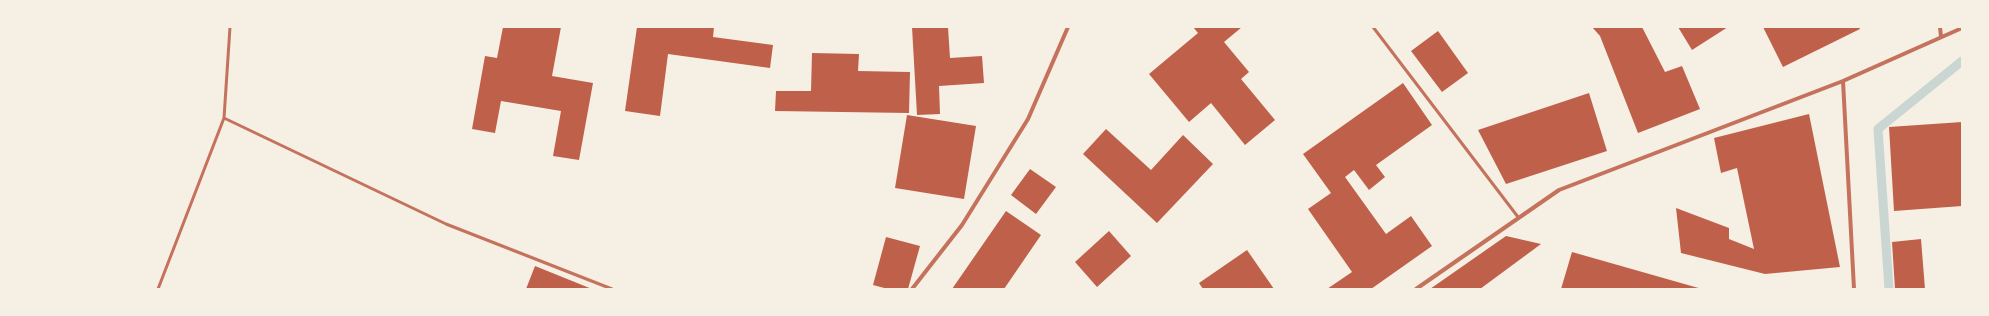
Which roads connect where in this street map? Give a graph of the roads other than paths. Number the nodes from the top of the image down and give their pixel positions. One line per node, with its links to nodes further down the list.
1 (230, 27): 8 (lane)
2 (1068, 27): 12 (street)
3 (1373, 27): 9 (lane)
4 (1940, 27): 6 (street)
5 (1962, 28): 6 (street)
6 (1941, 37): 7 (street)
7 (1843, 81): 9 (street); 14 (street)
8 (224, 118): 10 (lane); 11 (lane)
9 (1518, 218): 13 (street)
10 (158, 289)
11 (612, 289)
12 (912, 289)
13 (1416, 289)
14 (1854, 289)

